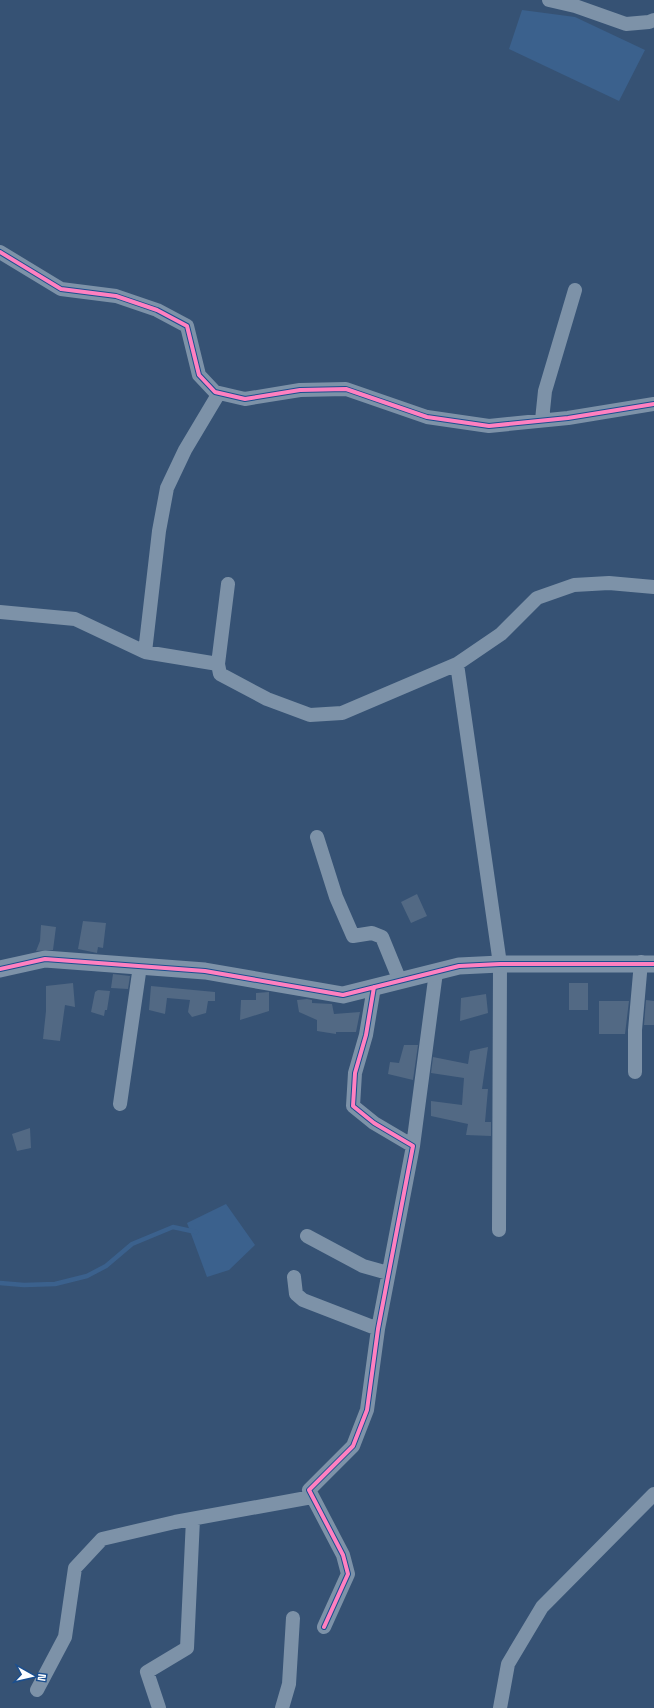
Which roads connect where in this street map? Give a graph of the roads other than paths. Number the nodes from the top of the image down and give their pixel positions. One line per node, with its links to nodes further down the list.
1 (549, 0): 2 (street)
2 (654, 20)
3 (0, 252): 5 (street)
4 (575, 290): 7 (street)
5 (219, 393): 7 (street); 11 (street)
6 (654, 404): 7 (street)
7 (542, 420)
8 (228, 584): 12 (street)
9 (654, 587): 13 (street)
10 (0, 612): 11 (street)
11 (144, 652): 12 (street)
12 (218, 664): 13 (street)
13 (457, 664): 16 (street)
14 (317, 837): 20 (street)
15 (647, 963): 16 (street); 22 (street)
16 (500, 964): 19 (street); 25 (street)
17 (140, 966): 18 (street); 21 (street); 23 (street)
18 (0, 969)
19 (436, 972): 20 (street); 24 (street)
20 (400, 980): 21 (street)
21 (374, 988): 24 (street)
22 (635, 1072)
23 (120, 1104)
24 (413, 1146): 27 (street)
25 (499, 1230)
26 (307, 1236): 27 (street)
27 (388, 1273): 29 (street)
28 (294, 1278): 29 (street)
29 (378, 1329): 31 (street)
30 (654, 1494): 38 (street)
31 (312, 1498): 32 (street); 34 (street)
32 (193, 1519): 35 (street); 36 (street)
33 (293, 1618): 37 (street)
34 (324, 1627)
35 (37, 1690)
36 (159, 1708)
37 (282, 1708)
38 (500, 1708)

